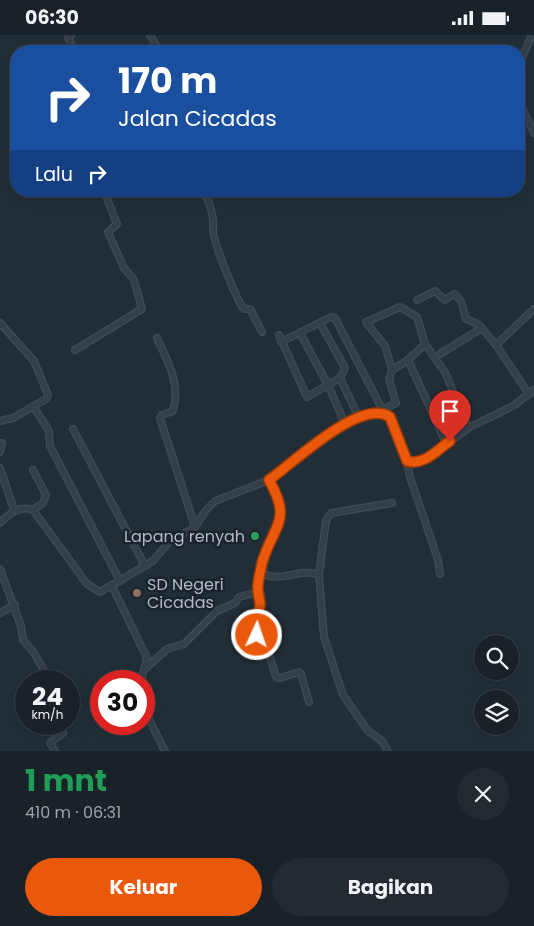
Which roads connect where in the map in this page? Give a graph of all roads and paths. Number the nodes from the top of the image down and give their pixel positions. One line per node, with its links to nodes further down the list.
1 (532, 35): 2 (street)
2 (525, 51)
3 (525, 114): 4 (street)
4 (534, 133)
5 (106, 197): 19 (street)
6 (206, 197): 12 (street)
7 (417, 300): 11 (street)
8 (534, 309): 18 (street)
9 (0, 323): 26 (street)
10 (320, 323): 13 (street); 23 (street); 27 (street)
11 (482, 328): 18 (street); 20 (street)
12 (262, 332)
13 (300, 333): 16 (street); 24 (street)
14 (279, 335): 16 (street)
15 (157, 338): 44 (street)
16 (281, 342): 24 (street)
17 (424, 344): 21 (street); 22 (street); 31 (street)
18 (496, 345): 25 (street)
19 (75, 350)
20 (440, 354)
21 (408, 360): 22 (street); 34 (street)
22 (392, 370): 27 (street)
23 (340, 378): 24 (street); 28 (street)
24 (328, 385): 30 (street)
25 (531, 392): 31 (street)
26 (33, 406): 29 (street); 50 (street)
27 (383, 411): 28 (street); 36 (street)
28 (359, 418): 30 (street)
29 (0, 421)
30 (345, 424): 39 (street)
31 (468, 428): 34 (street)
32 (73, 429): 45 (street)
33 (2, 443): 35 (street)
34 (446, 443): 36 (street)
35 (0, 452)
36 (407, 461): 48 (street)
37 (0, 468): 41 (street)
38 (33, 470): 42 (street)
39 (269, 480): 44 (street); 47 (street)
40 (392, 503): 49 (street)
41 (14, 510): 42 (street); 43 (street)
42 (33, 510): 51 (street)
43 (0, 523)
44 (195, 527): 45 (street)
45 (145, 566): 50 (street)
46 (0, 569): 53 (street)
47 (262, 573): 49 (street); 52 (street)
48 (440, 574)
49 (318, 575): 62 (street)
50 (120, 581): 51 (street)
51 (112, 586): 55 (street)
52 (258, 592): 55 (street); 57 (street)
53 (14, 605): 54 (street); 56 (street)
54 (0, 613)
55 (145, 669)
56 (44, 670)
57 (309, 702)
58 (155, 732): 61 (street)
59 (59, 735): 60 (street)
60 (55, 751)
61 (164, 751)
62 (388, 751)

